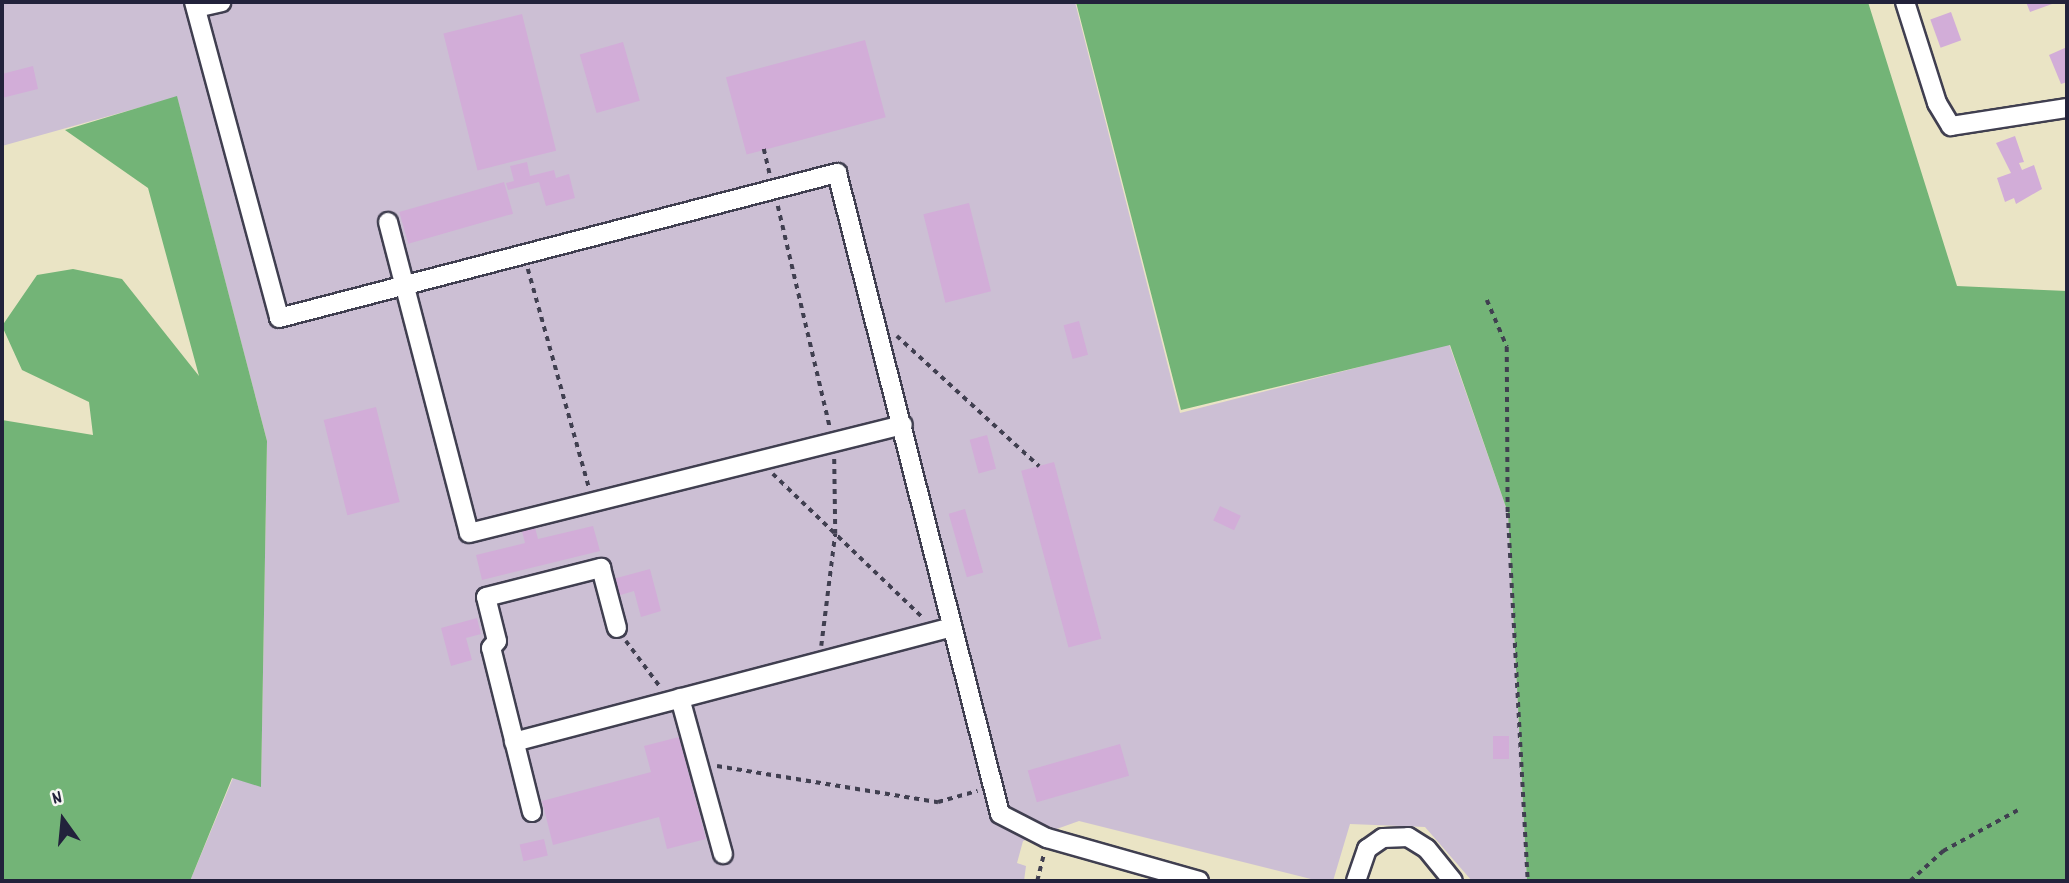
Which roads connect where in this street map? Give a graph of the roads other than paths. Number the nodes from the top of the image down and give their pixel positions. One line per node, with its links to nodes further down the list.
1 (221, 2): 3 (street)
2 (1905, 2): 4 (street)
3 (195, 5): 6 (street)
4 (2067, 108)
5 (388, 222): 6 (street)
6 (404, 285): 7 (street); 7 (street)
7 (903, 425): 9 (street)
8 (617, 628): 11 (street)
9 (944, 629): 10 (street); 14 (street)
10 (675, 699): 11 (street); 13 (street)
11 (514, 742): 12 (street)
12 (532, 812)
13 (723, 853)
14 (1199, 881)
15 (1356, 881): 16 (street)
16 (1453, 881)

